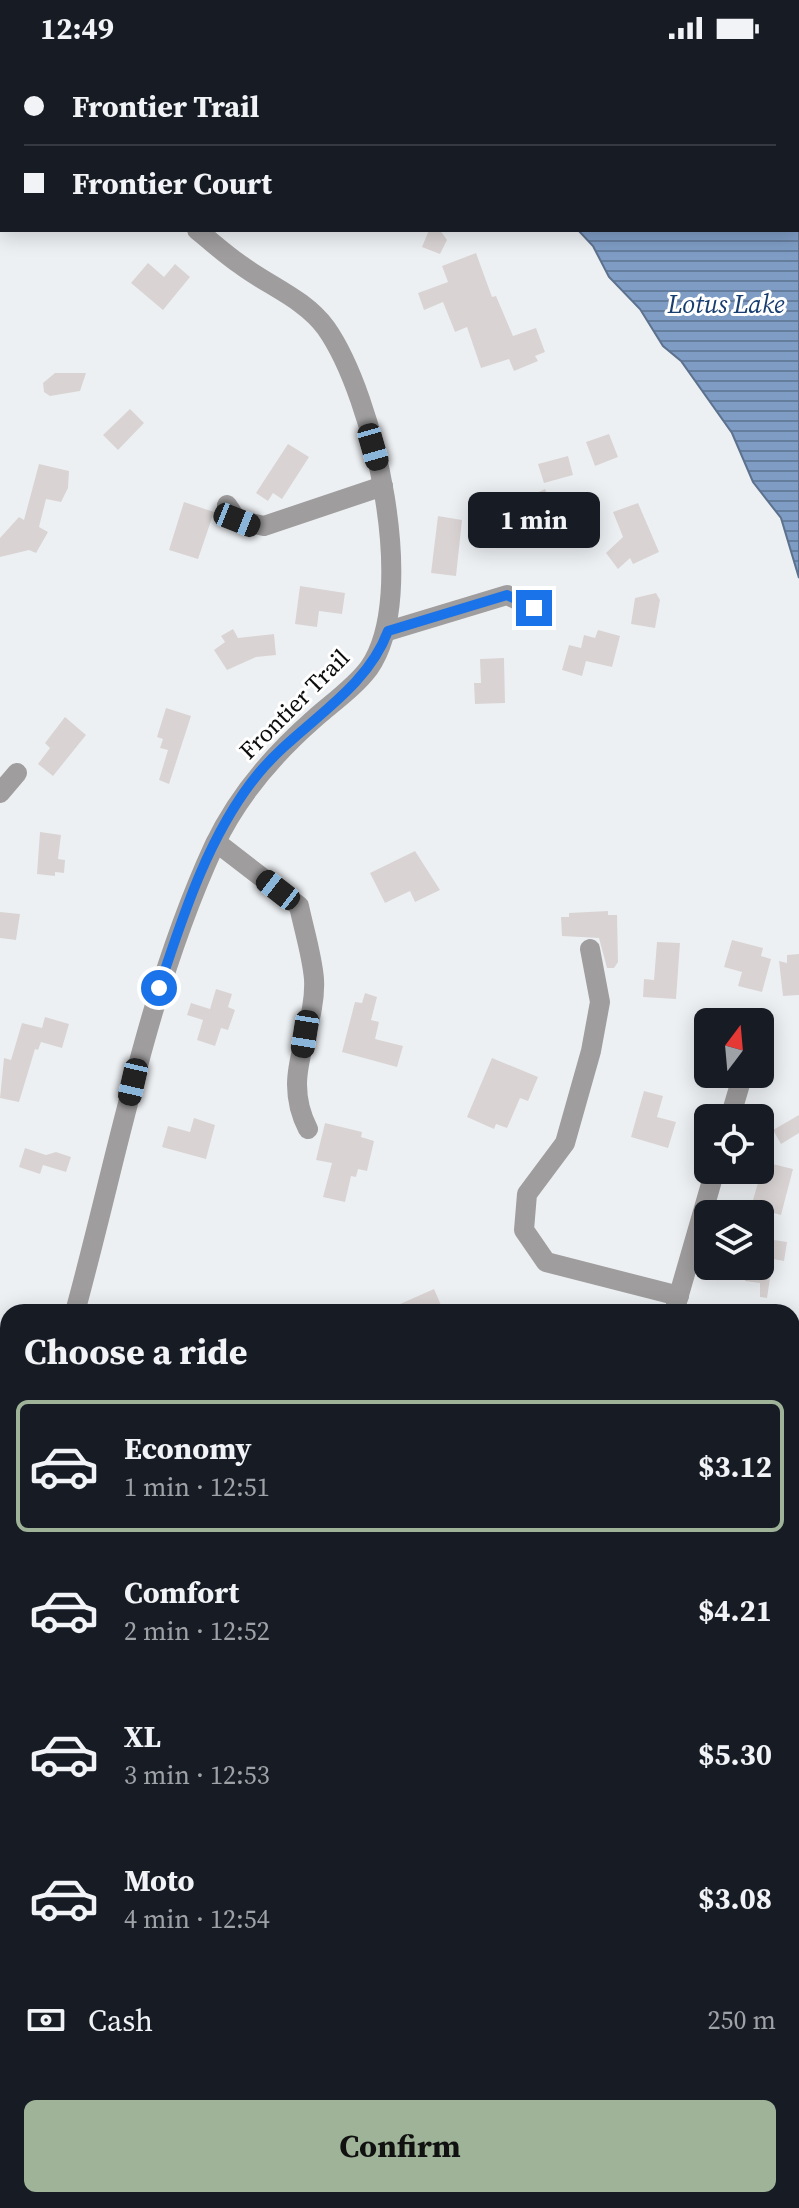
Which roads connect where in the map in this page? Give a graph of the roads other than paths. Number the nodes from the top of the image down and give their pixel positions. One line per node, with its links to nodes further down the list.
1 (200, 232): 2 (street, Frontier Trail)
2 (383, 486): 3 (street); 5 (street, Frontier Trail)
3 (227, 505)
4 (534, 608): 5 (street)
5 (388, 631): 8 (street, Frontier Trail)
6 (17, 773): 7 (street)
7 (0, 793)
8 (216, 842): 10 (street); 12 (street, Frontier Trail)
9 (590, 949): 13 (street)
10 (308, 1129)
11 (711, 1184): 13 (street)
12 (77, 1304)
13 (676, 1304)

